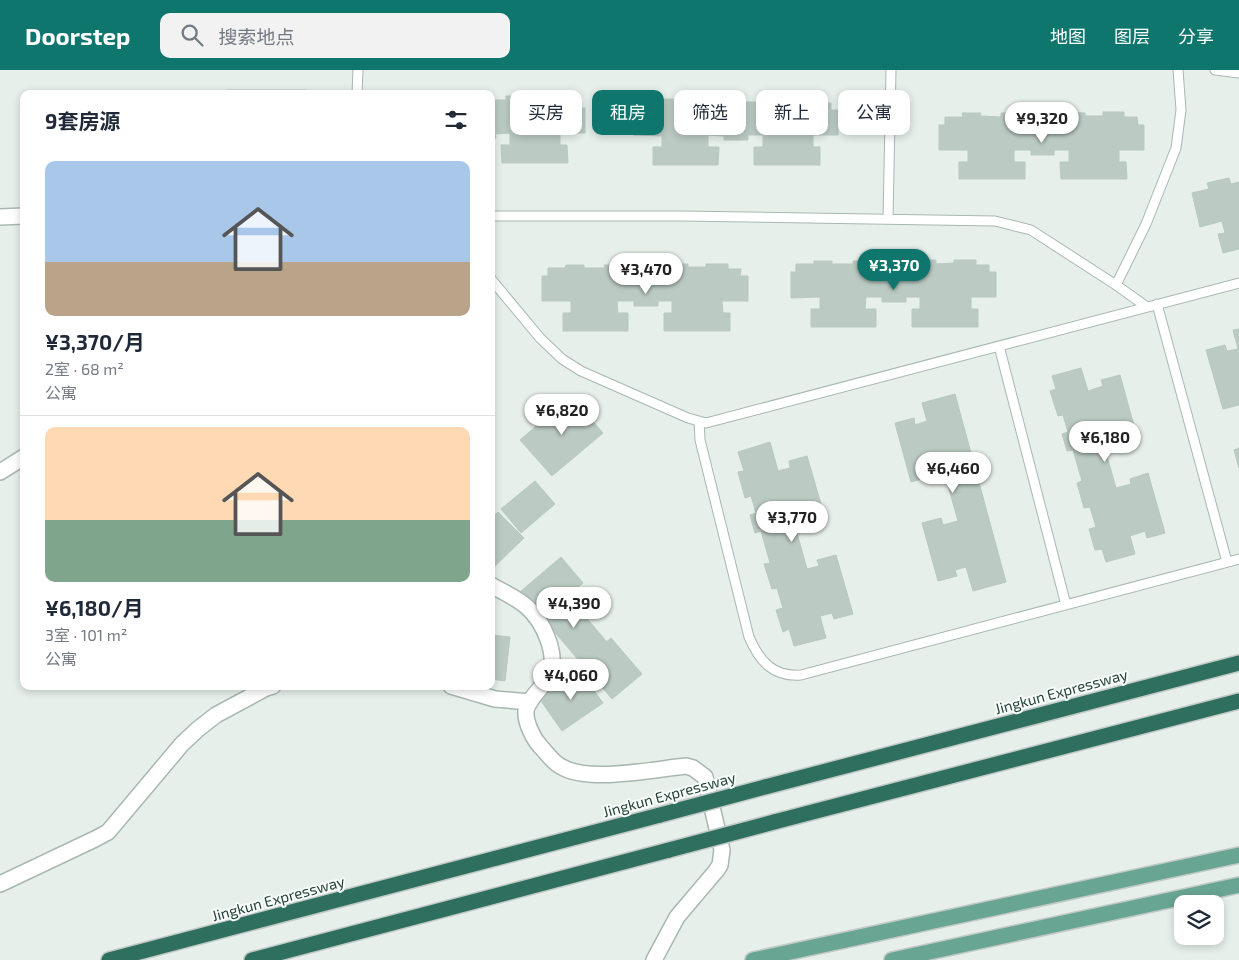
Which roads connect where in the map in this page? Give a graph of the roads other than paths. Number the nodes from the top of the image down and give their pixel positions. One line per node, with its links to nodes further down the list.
1 (358, 70): 6 (lane)
2 (891, 70): 10 (lane)
3 (1178, 70): 13 (lane)
4 (1215, 70): 5 (lane)
5 (1239, 73)
6 (357, 90)
7 (20, 216): 9 (street)
8 (495, 216): 10 (lane)
9 (0, 217)
10 (888, 220): 13 (lane)
11 (1239, 283): 14 (lane)
12 (495, 284): 16 (lane)
13 (1116, 285): 14 (lane)
14 (1152, 306): 15 (lane); 20 (lane)
15 (999, 346): 16 (lane); 22 (lane)
16 (699, 421): 22 (lane)
17 (20, 460): 18 (street)
18 (0, 472)
19 (1239, 559): 20 (lane)
20 (1227, 562): 22 (lane)
21 (495, 588): 27 (street)
22 (1066, 605)
23 (1239, 663): 32 (highway, Jingkun Expressway, bridge)
24 (262, 690): 29 (street)
25 (465, 690): 27 (street)
26 (1239, 701): 33 (highway, bridge)
27 (530, 702): 34 (street)
28 (1239, 855): 35 (main road)
29 (0, 884)
30 (1239, 885): 31 (main road)
31 (912, 958): 36 (main road)
32 (109, 960)
33 (252, 960)
34 (654, 960)
35 (753, 960)
36 (892, 960)

